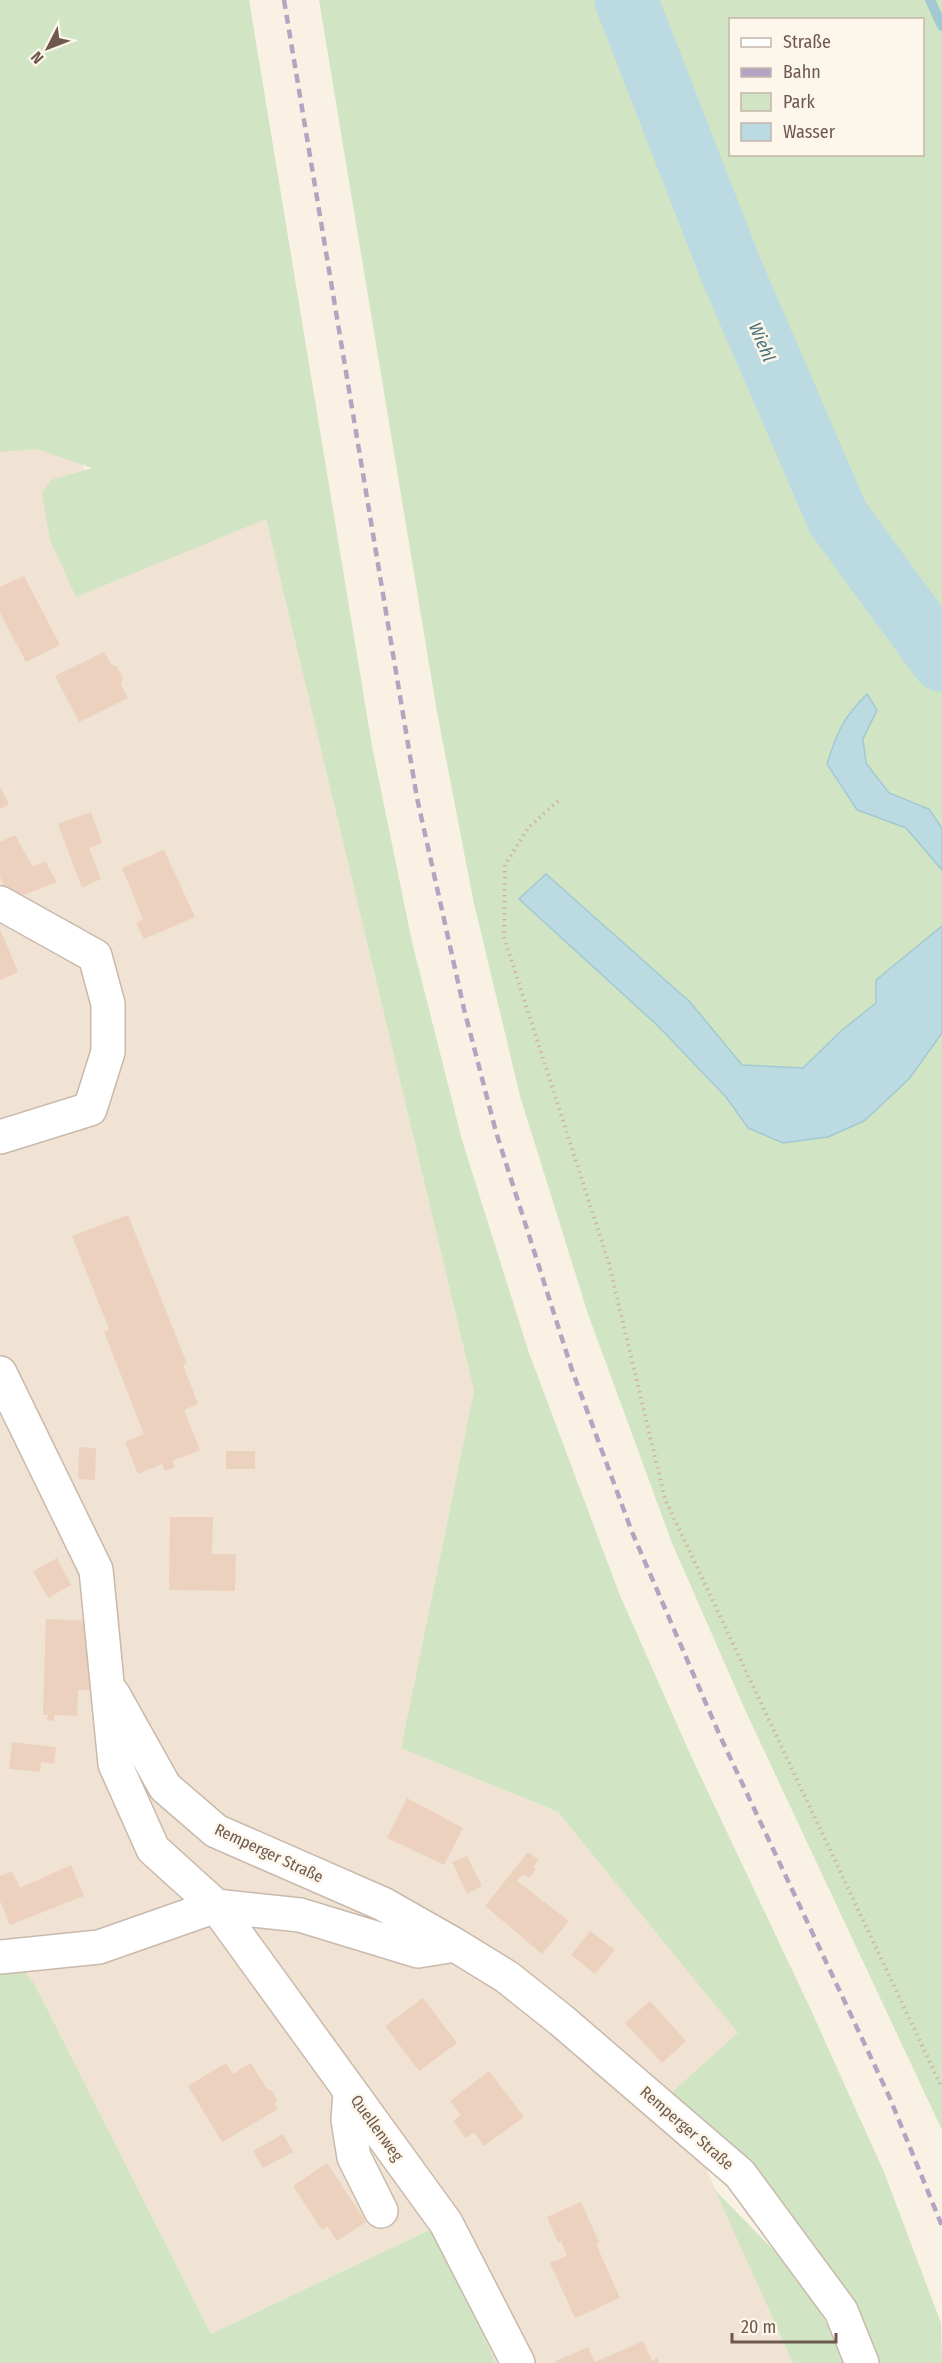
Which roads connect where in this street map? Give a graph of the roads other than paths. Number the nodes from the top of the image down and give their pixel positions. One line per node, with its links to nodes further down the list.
1 (0, 903): 2 (street)
2 (0, 1137)
3 (0, 1373): 4 (street, Remperger Straße)
4 (107, 1682): 5 (street, Remperger Straße); 6 (street, Remperger Straße)
5 (216, 1906): 6 (street); 7 (street); 8 (street, Quellenweg)
6 (456, 1945): 11 (street, Remperger Straße)
7 (0, 1956)
8 (351, 2092): 9 (street); 10 (street, Quellenweg)
9 (381, 2211)
10 (518, 2363)
11 (862, 2363)

